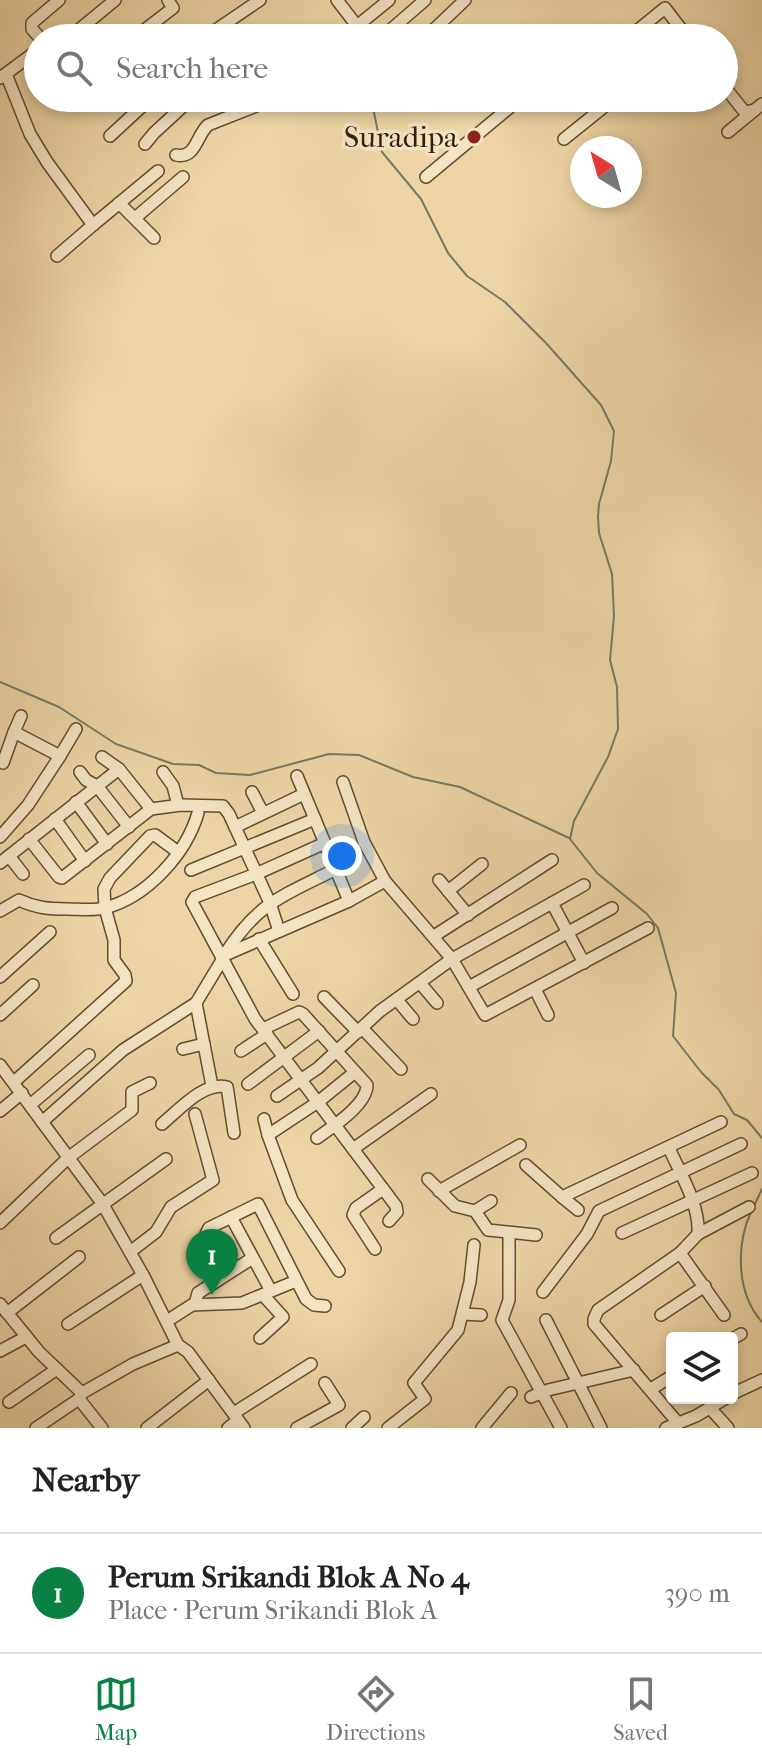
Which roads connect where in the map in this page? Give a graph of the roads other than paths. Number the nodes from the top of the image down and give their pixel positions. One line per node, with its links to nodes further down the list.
1 (59, 0): 10 (street)
2 (115, 0): 11 (street)
3 (168, 0): 12 (street)
4 (260, 0): 13 (street)
5 (337, 0): 14 (street)
6 (389, 0): 15 (street)
7 (425, 0): 16 (street)
8 (465, 0): 17 (street)
9 (664, 3): 18 (street); 19 (street)
10 (31, 24)
11 (86, 24)
12 (152, 24)
13 (225, 24)
14 (356, 24)
15 (363, 24)
16 (397, 24)
17 (440, 24)
18 (642, 24)
19 (678, 24)
20 (24, 60): 21 (street)
21 (3, 76): 39 (street)
22 (738, 104): 23 (street)
23 (758, 107): 29 (street)
24 (136, 112): 30 (street)
25 (177, 112): 32 (street)
26 (239, 112): 33 (street)
27 (504, 112): 36 (street)
28 (598, 112): 31 (street)
29 (728, 132)
30 (110, 136)
31 (564, 139)
32 (145, 144)
33 (176, 155)
34 (158, 171): 37 (street)
35 (183, 177): 38 (street)
36 (426, 177)
37 (119, 203): 38 (street); 39 (street)
38 (135, 218): 40 (street)
39 (93, 225): 41 (street)
40 (154, 238)
41 (57, 256)
42 (21, 716): 44 (street)
43 (76, 729): 45 (street)
44 (14, 732): 45 (street); 47 (street)
45 (60, 756): 65 (street)
46 (102, 757): 48 (street)
47 (3, 763)
48 (119, 769): 53 (street); 58 (street)
49 (80, 772): 53 (street)
50 (163, 772): 57 (street)
51 (297, 776): 55 (street)
52 (343, 782): 80 (street)
53 (97, 786): 56 (street); 63 (street)
54 (252, 792): 60 (street)
55 (304, 794): 60 (street); 62 (street)
56 (76, 802): 61 (street); 68 (street)
57 (178, 805): 58 (street); 64 (street)
58 (151, 809): 63 (street)
59 (198, 813): 70 (street)
60 (263, 813): 64 (street)
61 (55, 819): 66 (street); 73 (street)
62 (315, 819): 67 (street); 69 (street)
63 (129, 827): 68 (street)
64 (235, 827): 69 (street)
65 (0, 837)
66 (29, 839): 71 (street); 73 (street)
67 (325, 843): 75 (street); 78 (street)
68 (107, 844): 73 (street)
69 (245, 850): 76 (street); 78 (street)
70 (178, 852): 86 (street); 86 (street)
71 (5, 859): 77 (street)
72 (552, 860): 89 (street)
73 (85, 861)
74 (482, 864): 82 (street)
75 (336, 869): 83 (street); 84 (street)
76 (191, 870)
77 (23, 874)
78 (256, 874): 84 (street); 96 (street)
79 (439, 880): 82 (street)
80 (385, 881): 83 (street); 94 (street)
81 (584, 885): 85 (street)
82 (448, 891): 89 (street)
83 (349, 901): 91 (street)
84 (270, 903): 91 (street); 96 (street)
85 (552, 903): 93 (street); 97 (street)
86 (105, 908): 88 (street); 125 (street)
87 (612, 908): 93 (street)
88 (0, 911)
89 (468, 915): 94 (street)
90 (648, 928): 98 (street)
91 (279, 931): 95 (street)
92 (50, 932): 99 (street)
93 (567, 933): 98 (street); 102 (street)
94 (434, 936): 97 (street)
95 (259, 939): 96 (street); 104 (street)
96 (224, 956): 107 (street); 113 (street)
97 (452, 959): 100 (street); 102 (street)
98 (584, 963): 103 (street)
99 (0, 977)
100 (420, 983): 106 (street); 108 (street)
101 (33, 985): 109 (street)
102 (469, 987): 103 (street)
103 (535, 989): 110 (street)
104 (293, 994)
105 (324, 997): 112 (street)
106 (397, 1000): 111 (street); 112 (street)
107 (196, 1003): 115 (street); 137 (street)
108 (437, 1003)
109 (0, 1015)
110 (548, 1015)
111 (413, 1019)
112 (360, 1030): 118 (street); 122 (street)
113 (265, 1031): 114 (street); 117 (street); 120 (street)
114 (319, 1031): 118 (street); 120 (street)
115 (204, 1044): 116 (street); 128 (street)
116 (183, 1049)
117 (241, 1051)
118 (337, 1052): 123 (street); 124 (street)
119 (89, 1055): 133 (street)
120 (286, 1057): 124 (street); 127 (street)
121 (1, 1069): 125 (street)
122 (401, 1069)
123 (355, 1072): 132 (street); 140 (street)
124 (301, 1080): 131 (street); 132 (street)
125 (14, 1082): 129 (street)
126 (150, 1083): 148 (street)
127 (248, 1084)
128 (212, 1086): 139 (street); 141 (street)
129 (22, 1093): 133 (street); 134 (street)
130 (431, 1094): 147 (street)
131 (277, 1096)
132 (318, 1102): 140 (street); 142 (street)
133 (30, 1105): 137 (street)
134 (0, 1111)
135 (195, 1114): 174 (street)
136 (264, 1119): 142 (street)
137 (42, 1122): 148 (street)
138 (721, 1122): 146 (street)
139 (162, 1124)
140 (335, 1125): 143 (street); 147 (street)
141 (234, 1133)
142 (268, 1135): 178 (street)
143 (317, 1138)
144 (741, 1144): 152 (street)
145 (520, 1145): 155 (street)
146 (669, 1148): 152 (street); 156 (street)
147 (353, 1149): 154 (street)
148 (68, 1158): 159 (street); 165 (street)
149 (166, 1159): 159 (street)
150 (526, 1165): 156 (street)
151 (752, 1173): 158 (street)
152 (680, 1174): 158 (street); 182 (street)
153 (428, 1179): 155 (street)
154 (383, 1189): 164 (street); 173 (street)
155 (439, 1191): 162 (street)
156 (562, 1197): 161 (street)
157 (491, 1201): 162 (street)
158 (692, 1201): 167 (street); 168 (street)
159 (102, 1203): 170 (street); 174 (street)
160 (749, 1207): 168 (street)
161 (578, 1210)
162 (475, 1211): 166 (street)
163 (231, 1217): 172 (street); 180 (street); 183 (street)
164 (389, 1221)
165 (0, 1223)
166 (509, 1233): 169 (street); 209 (street)
167 (622, 1233)
168 (698, 1234): 175 (street)
169 (536, 1235)
170 (56, 1238)
171 (474, 1245): 187 (street)
172 (214, 1249)
173 (375, 1249)
174 (130, 1252): 179 (street)
175 (680, 1253): 181 (street); 200 (street)
176 (79, 1257): 186 (street)
177 (248, 1261): 184 (street)
178 (339, 1271)
179 (143, 1275): 192 (street); 193 (street)
180 (296, 1281): 183 (street); 185 (street)
181 (705, 1286): 189 (street); 190 (street)
182 (543, 1292)
183 (267, 1293): 184 (street); 195 (street)
184 (195, 1304): 192 (street)
185 (325, 1306)
186 (4, 1308): 194 (street)
187 (463, 1314): 188 (street); 223 (street)
188 (481, 1315)
189 (661, 1315)
190 (724, 1315)
191 (546, 1320): 205 (street)
192 (167, 1321): 196 (street)
193 (68, 1324)
194 (26, 1337): 197 (street); 199 (street)
195 (260, 1338)
196 (178, 1345): 201 (street); 210 (street)
197 (0, 1351)
198 (311, 1364): 215 (street)
199 (57, 1369): 210 (street); 211 (street)
200 (634, 1370): 205 (street); 206 (street)
201 (209, 1380): 215 (street); 219 (street)
202 (666, 1380): 206 (street)
203 (762, 1380): 207 (street)
204 (325, 1383): 221 (street)
205 (579, 1383): 209 (street); 226 (street)
206 (651, 1389): 216 (street)
207 (738, 1391)
208 (511, 1393): 224 (street)
209 (536, 1394): 225 (street)
210 (80, 1396): 217 (street); 218 (street)
211 (9, 1402)
212 (716, 1404): 213 (street)
213 (710, 1408): 216 (street); 227 (street)
214 (364, 1417): 222 (street)
215 (239, 1420): 220 (street)
216 (671, 1426)
217 (36, 1428)
218 (102, 1428)
219 (147, 1428)
220 (228, 1428)
221 (297, 1428)
222 (352, 1428)
223 (388, 1428)
224 (482, 1428)
225 (561, 1428)
226 (601, 1428)
227 (728, 1428)

